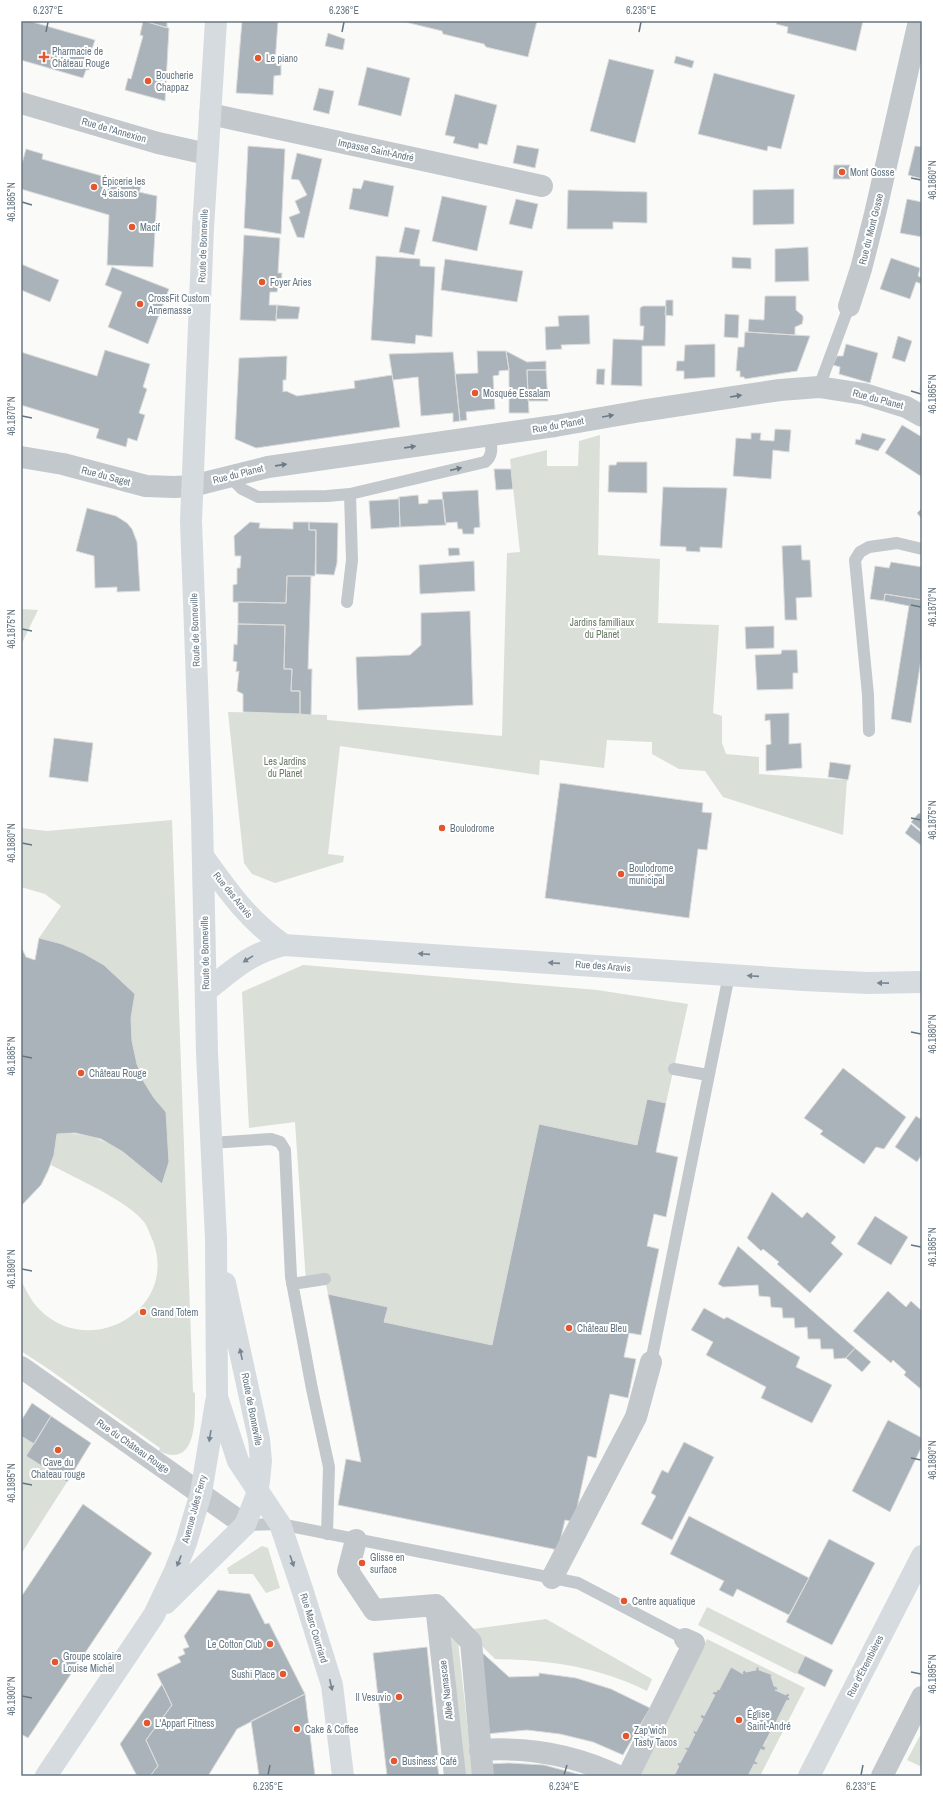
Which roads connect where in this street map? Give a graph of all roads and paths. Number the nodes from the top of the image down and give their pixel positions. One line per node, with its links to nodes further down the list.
1 (216, 21): 4 (main road, Route de Bonneville)
2 (919, 21): 7 (street, Rue du Mont Gosse)
3 (21, 103): 5 (street, Rue de l'Annexion)
4 (210, 114): 5 (main road, Route de Bonneville); 6 (street, Impasse Saint-André)
5 (207, 154): 13 (main road, Route de Bonneville)
6 (542, 186)
7 (849, 306): 8 (lane, Rue du Mont Gosse)
8 (819, 387): 9 (street, Rue du Planet); 10 (street, Rue du Planet, one-way to 8)
9 (922, 416)
10 (490, 436): 12 (street, Rue du Planet, one-way to 10); 14 (lane, one-way to 10)
11 (21, 457): 13 (street, Rue du Saget)
12 (229, 476): 13 (street, Rue du Planet); 14 (lane)
13 (192, 486): 18 (main road, Route de Bonneville)
14 (350, 494): 16 (lane)
15 (922, 549): 17 (lane)
16 (347, 602)
17 (869, 731)
18 (203, 856): 19 (main road, Rue des Aravis); 22 (main road, Route de Bonneville)
19 (284, 945): 20 (main road, Rue des Aravis, one-way to 19); 22 (main road, Rue des Aravis, one-way to 22)
20 (729, 974): 21 (main road, Rue des Aravis, one-way to 20); 24 (lane)
21 (922, 982)
22 (206, 991): 25 (main road, Route de Bonneville)
23 (674, 1069): 24 (lane)
24 (708, 1076): 29 (lane)
25 (211, 1144): 26 (main road, Route de Bonneville); 28 (lane)
26 (216, 1239): 31 (main road, Route de Bonneville); 32 (main road, Route de Bonneville, one-way to 26)
27 (326, 1279): 28 (lane)
28 (292, 1284): 36 (lane)
29 (650, 1362): 39 (street)
30 (21, 1367): 33 (street, Rue du Château Rouge)
31 (217, 1397): 32 (main road, Route de Bonneville); 33 (main road, Avenue Jules Ferry, one-way to 33)
32 (258, 1489): 34 (main road, Avenue Jules Ferry); 35 (main road, Rue Marc Courriard)
33 (200, 1493): 34 (street, Rue du Château Rouge); 41 (main road, Avenue Jules Ferry, one-way to 41)
34 (245, 1524): 35 (lane); 41 (main road, Avenue Jules Ferry)
35 (280, 1524): 36 (lane); 46 (main road, Rue Marc Courriard, one-way to 46)
36 (327, 1534): 37 (lane)
37 (356, 1540): 39 (lane); 40 (street)
38 (922, 1556): 51 (main road, Rue d'Étrembières)
39 (552, 1578): 42 (lane)
40 (436, 1605): 44 (street); 47 (street, Allée Namascae)
41 (154, 1615): 45 (main road, Avenue Jules Ferry)
42 (685, 1639): 50 (street)
43 (922, 1697): 52 (street)
44 (480, 1750): 48 (street); 49 (street)
45 (46, 1776)
46 (343, 1776)
47 (455, 1776)
48 (483, 1776)
49 (618, 1776)
50 (628, 1776)
51 (809, 1776)
52 (882, 1776)

